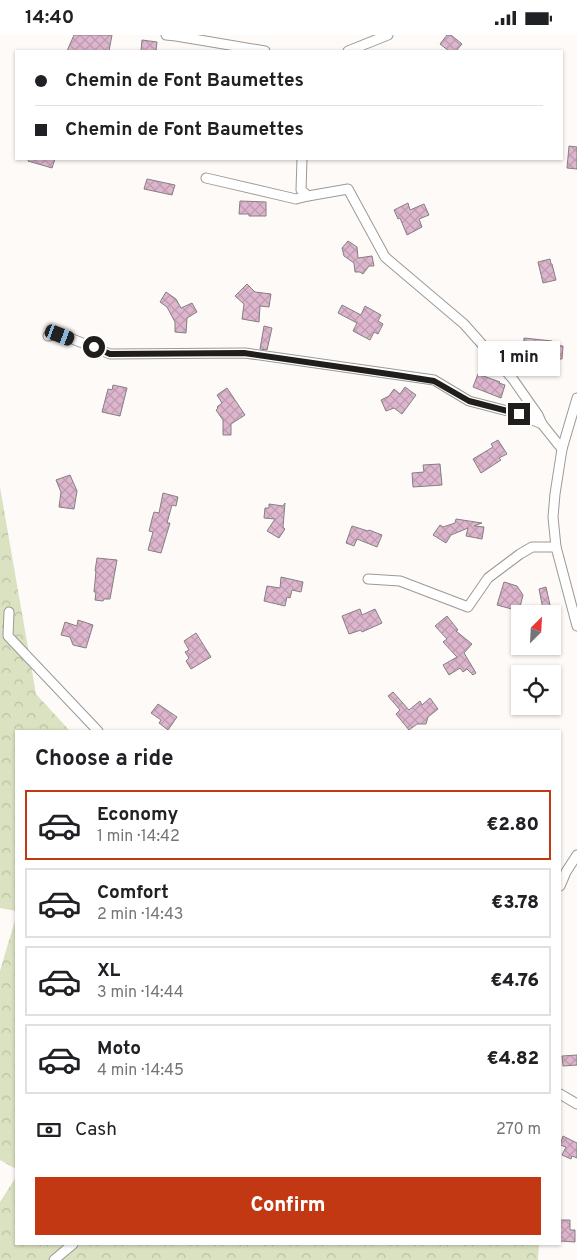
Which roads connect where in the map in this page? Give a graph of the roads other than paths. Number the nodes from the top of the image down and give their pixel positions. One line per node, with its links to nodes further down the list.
1 (166, 35): 3 (street)
2 (388, 35): 4 (street)
3 (259, 50)
4 (350, 50)
5 (302, 160): 8 (street)
6 (306, 160): 8 (street)
7 (206, 179): 8 (street)
8 (305, 193): 11 (street)
9 (48, 336): 11 (street)
10 (577, 398): 12 (street)
11 (542, 424): 12 (street)
12 (562, 449): 13 (street)
13 (556, 547): 14 (street); 16 (street)
14 (368, 579)
15 (9, 612): 17 (street)
16 (577, 626)
17 (97, 730)
18 (577, 855): 19 (street)
19 (561, 884)
20 (561, 1095): 21 (street)
21 (577, 1104)
22 (72, 1245): 23 (street)
23 (54, 1260)

